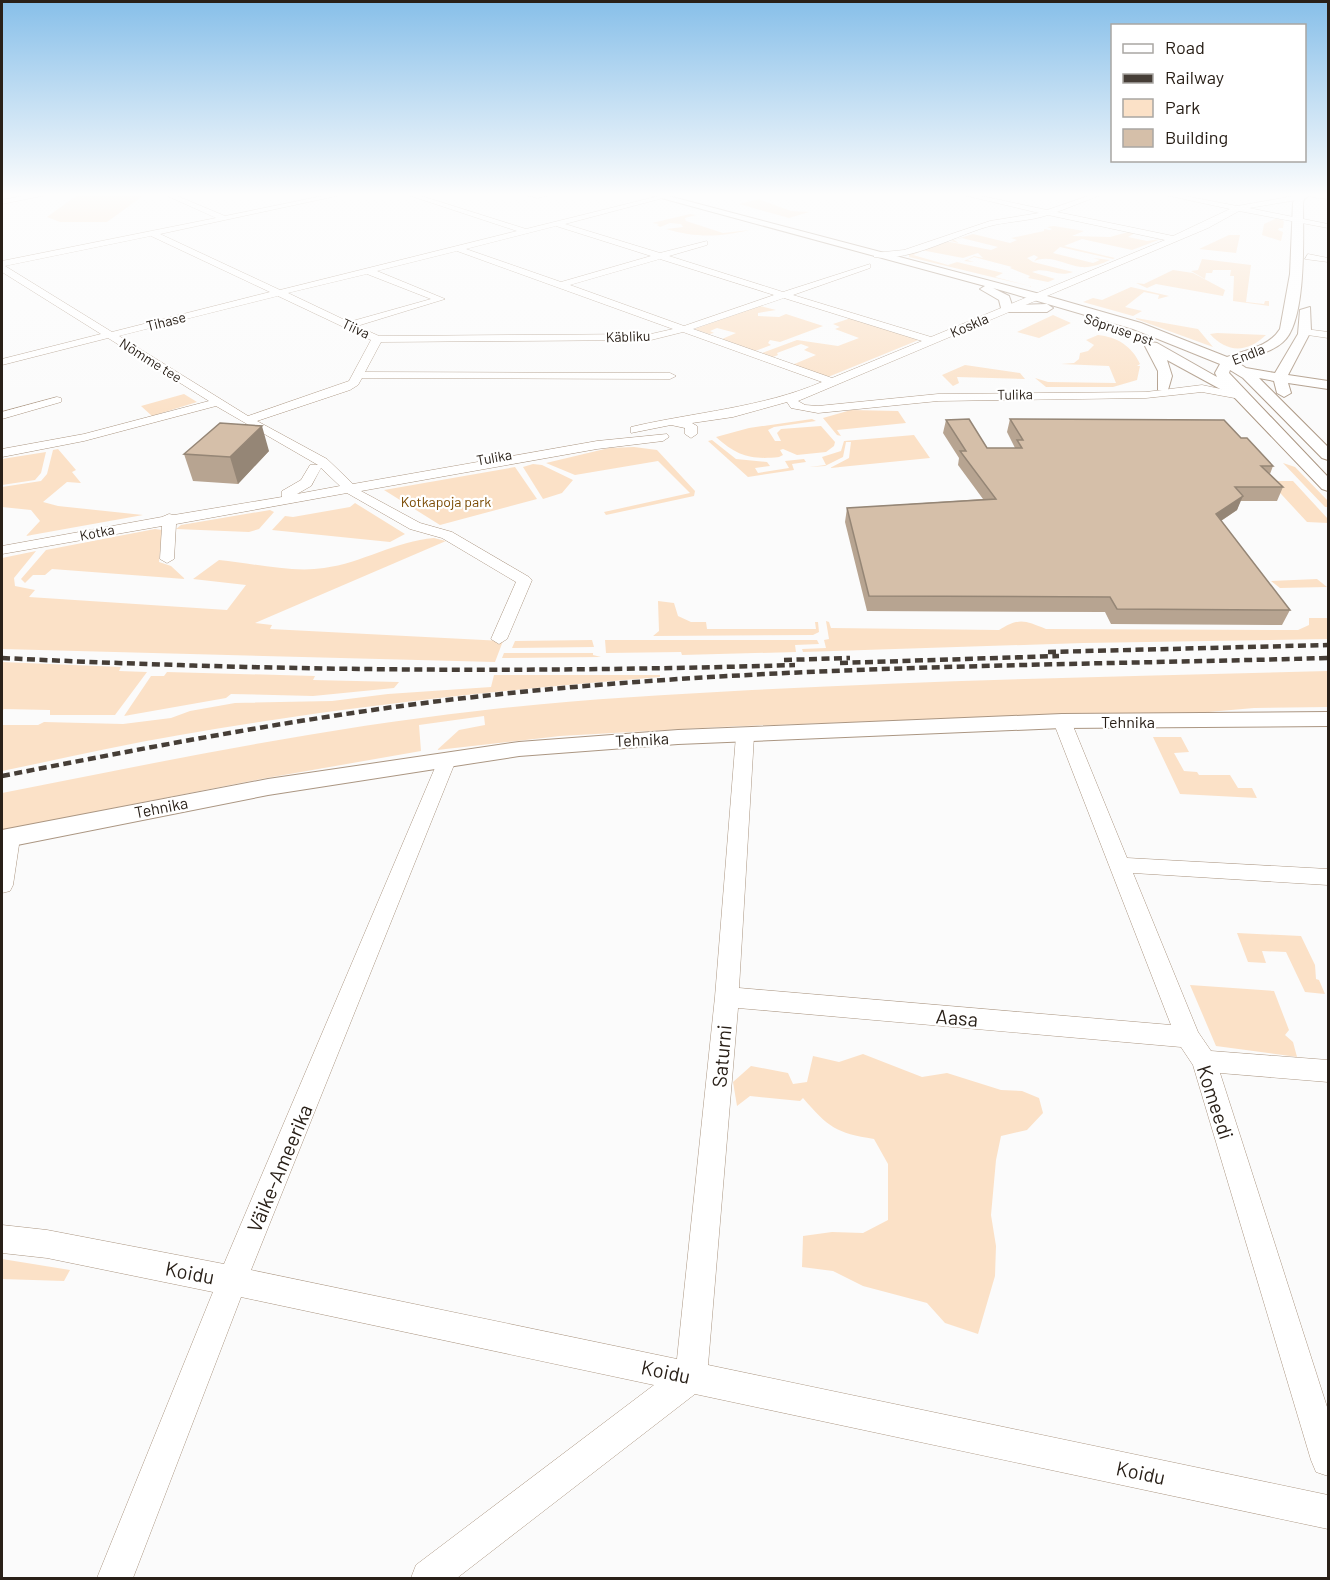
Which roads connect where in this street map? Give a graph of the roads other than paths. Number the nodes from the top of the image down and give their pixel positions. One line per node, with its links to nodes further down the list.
1 (3, 267): 14 (street, Nõmme tee)
2 (224, 267): 20 (street, Tiiva)
3 (379, 267): 13 (street, Tihase)
4 (509, 267): 17 (street)
5 (624, 267): 17 (street)
6 (697, 267): 21 (street)
7 (865, 267): 21 (street, Käbliku)
8 (907, 267): 19 (main road, Sõpruse pst)
9 (927, 267): 18 (main road, Sõpruse pst)
10 (1107, 267): 16 (street, Koskla)
11 (1298, 267): 37 (main road, Endla)
12 (1308, 267): 27 (main road, Endla)
13 (366, 270): 20 (street, Tihase); 25 (street)
14 (22, 281): 15 (street); 28 (street, Nõmme tee)
15 (11, 284)
16 (1066, 284): 18 (main road); 22 (street, Koskla); 24 (main road)
17 (561, 285): 26 (street)
18 (1002, 287): 22 (main road, Sõpruse pst)
19 (986, 289): 22 (main road, Sõpruse pst); 23 (main road)
20 (278, 292): 25 (street, Tiiva); 28 (street, Tihase)
21 (787, 294): 26 (street, Käbliku); 32 (street)
22 (1032, 298): 23 (street, Koskla); 24 (main road, Sõpruse pst)
23 (1006, 309): 24 (main road); 32 (street, Koskla)
24 (1069, 309): 30 (main road, Sõpruse pst); 37 (main road, Sõpruse pst)
25 (350, 325): 31 (street, Tiiva)
26 (681, 330): 31 (street, Käbliku); 44 (street)
27 (1305, 332): 29 (street); 34 (main road, Endla)
28 (111, 334): 35 (street, Tihase); 50 (street, Nõmme tee)
29 (1329, 334)
30 (1134, 335): 33 (main road); 37 (main road, Sõpruse pst)
31 (377, 339): 39 (street, Tiiva)
32 (932, 341): 44 (street, Koskla)
33 (1152, 346): 37 (main road); 42 (main road)
34 (1288, 359): 38 (main road, Endla); 41 (main road)
35 (2, 362)
36 (1240, 370): 37 (main road); 38 (main road); 60 (main road)
37 (1222, 372): 38 (main road); 42 (street, Tulika); 45 (main road, Endla); 63 (main road)
38 (1277, 374): 41 (main road); 51 (main road)
39 (358, 375): 40 (street); 54 (street, Tiiva)
40 (670, 376)
41 (1325, 382): 51 (main road)
42 (1162, 387): 43 (street, Tulika)
43 (1124, 394): 45 (street, Tulika); 48 (street, Tulika)
44 (831, 395): 46 (street); 46 (street, Koskla); 47 (street, Tulika); 47 (street); 48 (street, Tulika); 52 (street)
45 (1240, 396): 66 (main road, Endla)
46 (798, 397): 52 (street); 55 (street)
47 (863, 398): 48 (street, Tulika)
48 (905, 399)
49 (57, 400): 53 (street)
50 (218, 402): 54 (street, Nõmme tee); 59 (street)
51 (1292, 404): 58 (main road)
52 (806, 410): 57 (street)
53 (2, 416)
54 (247, 420): 61 (street, Nõmme tee)
55 (676, 421): 56 (street); 57 (street)
56 (660, 431): 57 (street); 62 (street, Tulika)
57 (691, 434)
58 (1329, 441)
59 (2, 453)
60 (1329, 455)
61 (319, 465): 64 (street); 65 (street, Nõmme tee); 67 (street)
62 (467, 465): 64 (street, Tulika); 65 (street, Tulika)
63 (1329, 466)
64 (386, 475): 65 (street, Tulika)
65 (342, 486): 67 (street, Kotka); 68 (street, Kotka); 72 (street, Nõmme tee)
66 (1329, 486)
67 (287, 494): 68 (street, Kotka)
68 (193, 514): 69 (street, Kotka)
69 (169, 519): 70 (street, Kotka); 71 (street)
70 (2, 550)
71 (167, 559)
72 (500, 639)
73 (1317, 720): 74 (main road, Tehnika)
74 (1062, 722): 75 (main road, Tehnika); 78 (street, Komeedi)
75 (745, 736): 76 (main road, Tehnika); 81 (street, Saturni)
76 (447, 760): 77 (main road, Tehnika); 86 (street, Väike-Ameerika)
77 (6, 839): 80 (street)
78 (1121, 865): 79 (street); 82 (street, Komeedi)
79 (1329, 877)
80 (2, 885)
81 (727, 998): 82 (street, Aasa); 87 (street, Saturni)
82 (1188, 1037): 83 (street, Komeedi)
83 (1204, 1061): 84 (street); 88 (street, Komeedi)
84 (1329, 1071)
85 (2, 1239): 86 (street, Koidu)
86 (232, 1281): 87 (street, Koidu); 90 (street, Väike-Ameerika)
87 (691, 1377): 89 (street, Koidu); 91 (street)
88 (1329, 1460)
89 (1329, 1512)
90 (115, 1578)
91 (429, 1578)

